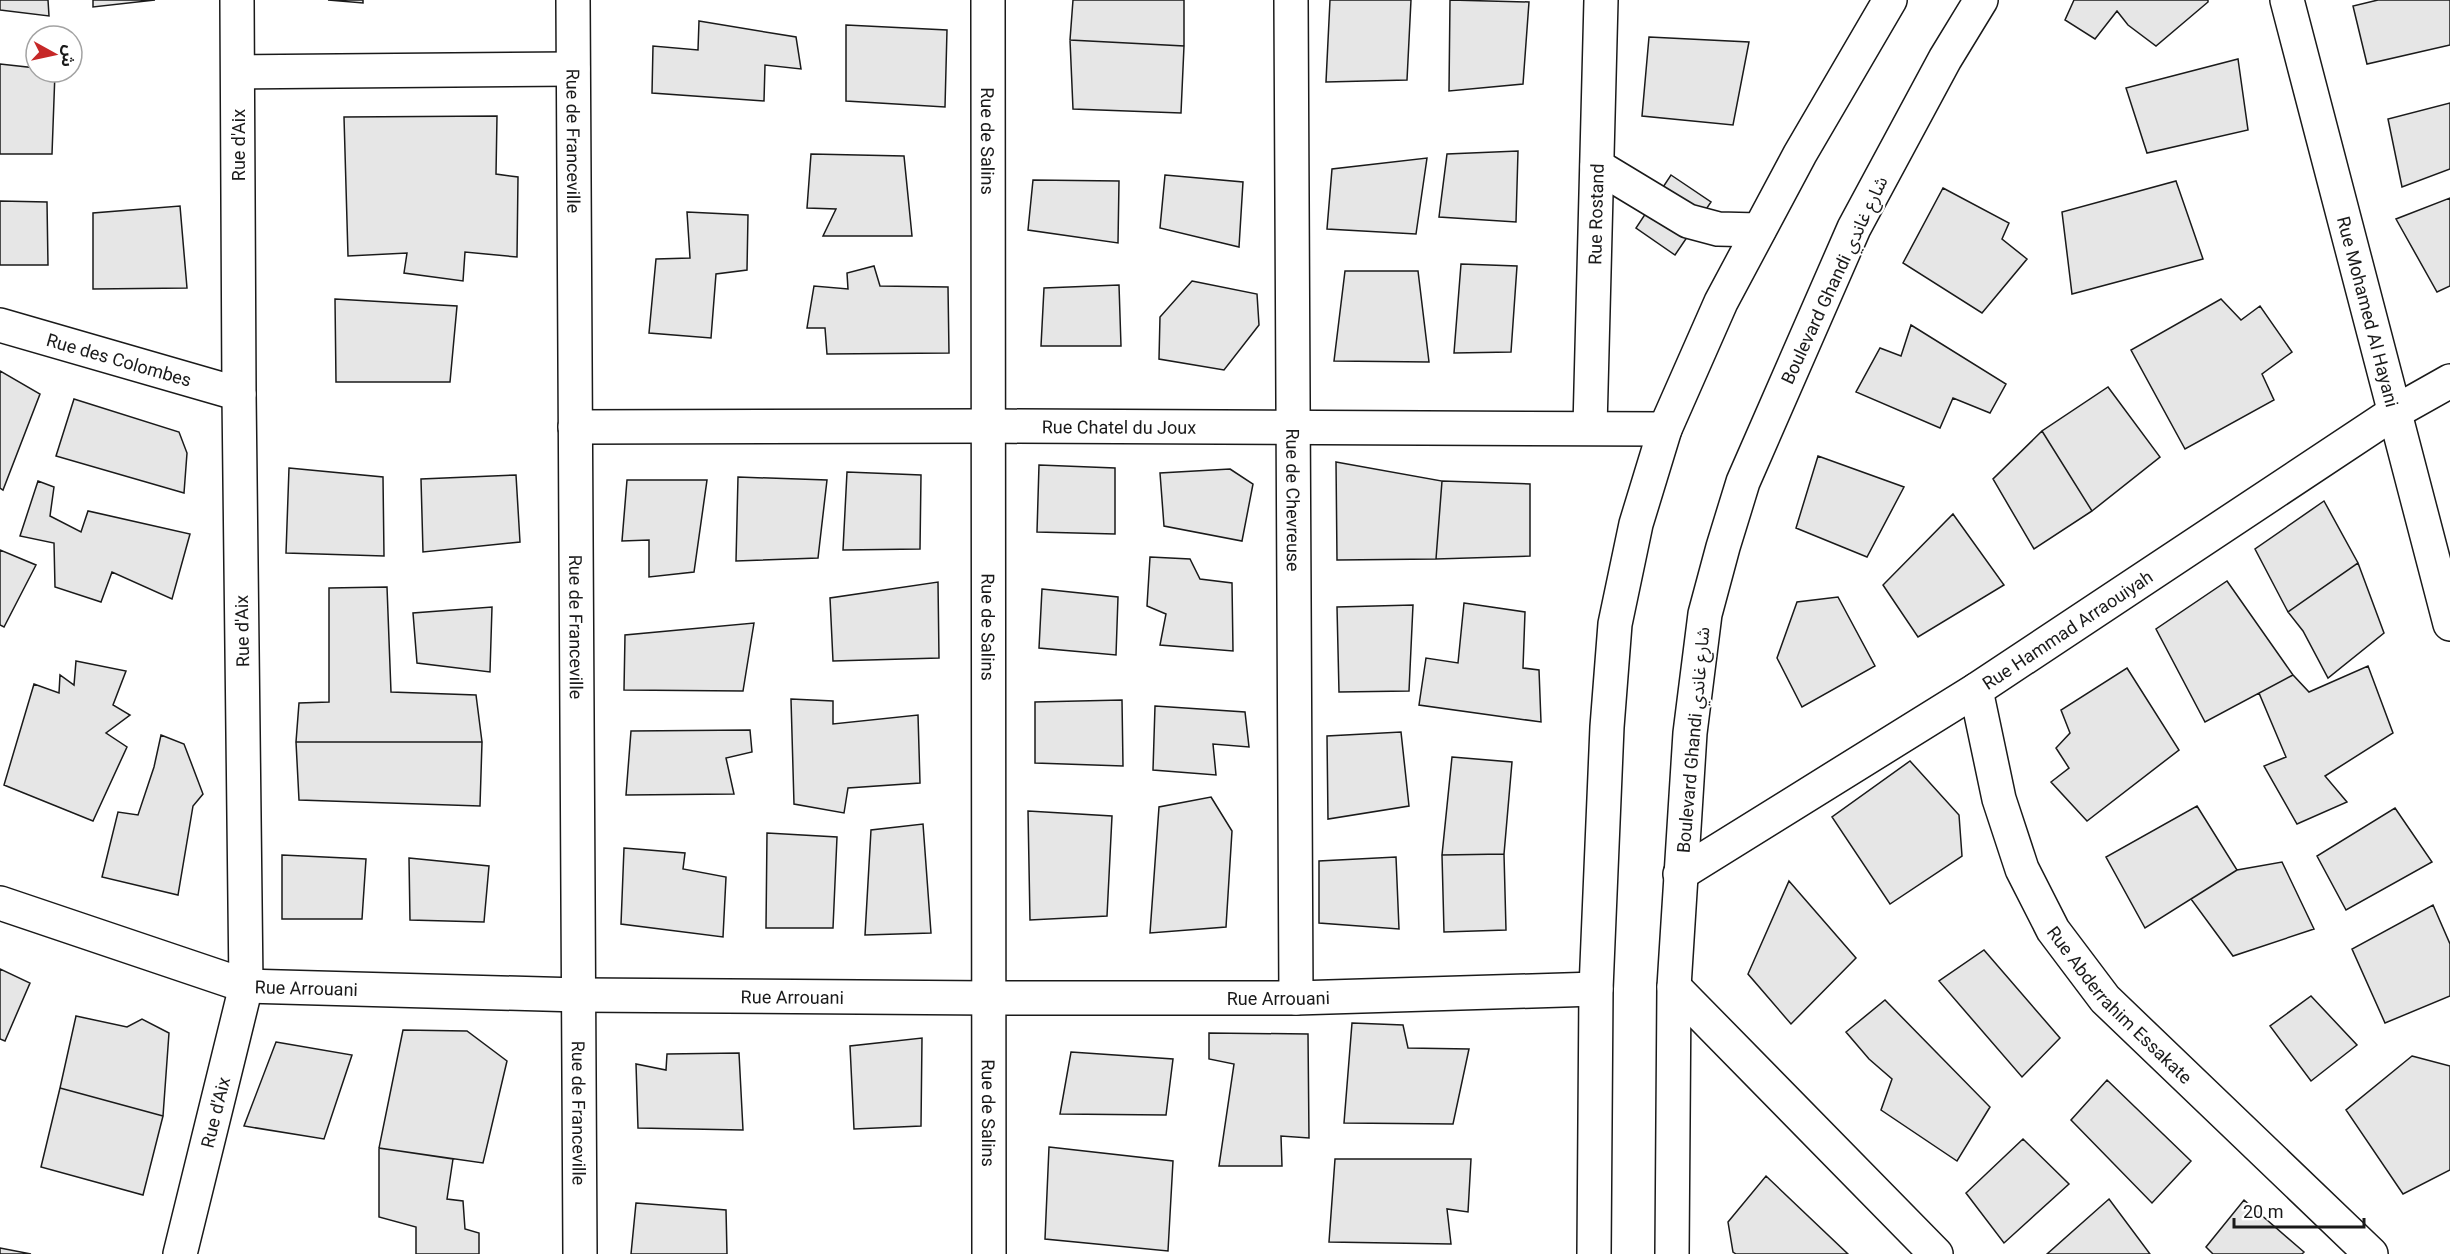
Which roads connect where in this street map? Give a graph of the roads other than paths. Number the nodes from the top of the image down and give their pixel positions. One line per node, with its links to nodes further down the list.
1 (237, 0): 10 (street, Rue d'Aix)
2 (573, 0): 9 (street, Rue de Franceville)
3 (988, 0): 17 (street, Rue de Salins)
4 (1291, 0): 19 (street, Rue de Chevreuse)
5 (1601, 0): 11 (street, Rue Rostand)
6 (1890, 0): 12 (street)
7 (1981, 0): 24 (street, Boulevard Ghandi شارع غاندي)
8 (2287, 0): 16 (street, Rue Mohamed Al Hayani)
9 (573, 69): 10 (street); 18 (street, Rue de Franceville)
10 (238, 72): 15 (street, Rue d'Aix)
11 (1597, 166): 12 (street); 20 (street, Rue Rostand)
12 (1759, 230): 21 (street)
13 (0, 325): 15 (street, Rue des Colombes)
14 (2450, 381): 16 (street, Rue Hammad Arraouiyah)
15 (239, 394): 26 (street, Rue d'Aix)
16 (2395, 412): 22 (street, Rue Mohamed Al Hayani); 23 (street, Rue Hammad Arraouiyah)
17 (988, 426): 18 (street, Rue Chatel du Joux); 19 (street, Rue Chatel du Joux); 30 (street, Rue de Salins)
18 (575, 427): 29 (street, Rue de Franceville)
19 (1292, 427): 20 (street, Rue Chatel du Joux); 31 (street, Rue de Chevreuse)
20 (1590, 427): 21 (street, Rue Chatel du Joux)
21 (1665, 429): 28 (street)
22 (2450, 624)
23 (1976, 690): 24 (street, Rue Hammad Arraouiyah); 38 (street, Rue Abderrahim Essakate)
24 (1680, 874): 27 (street, Boulevard Ghandi شارع غاندي)
25 (0, 903): 26 (street, Rue Arrouani)
26 (246, 986): 29 (street, Rue Arrouani); 32 (street, Rue d'Aix)
27 (1674, 987): 36 (street, Boulevard Ghandi شارع غاندي); 37 (street)
28 (1596, 989): 31 (street, Rue Arrouani); 35 (street)
29 (579, 995): 30 (street, Rue Arrouani); 33 (street, Rue de Franceville)
30 (990, 998): 31 (street, Rue Arrouani); 34 (street, Rue de Salins)
31 (1296, 998)
32 (180, 1254)
33 (580, 1254)
34 (989, 1254)
35 (1594, 1254)
36 (1672, 1254)
37 (1936, 1254)
38 (2371, 1254)

